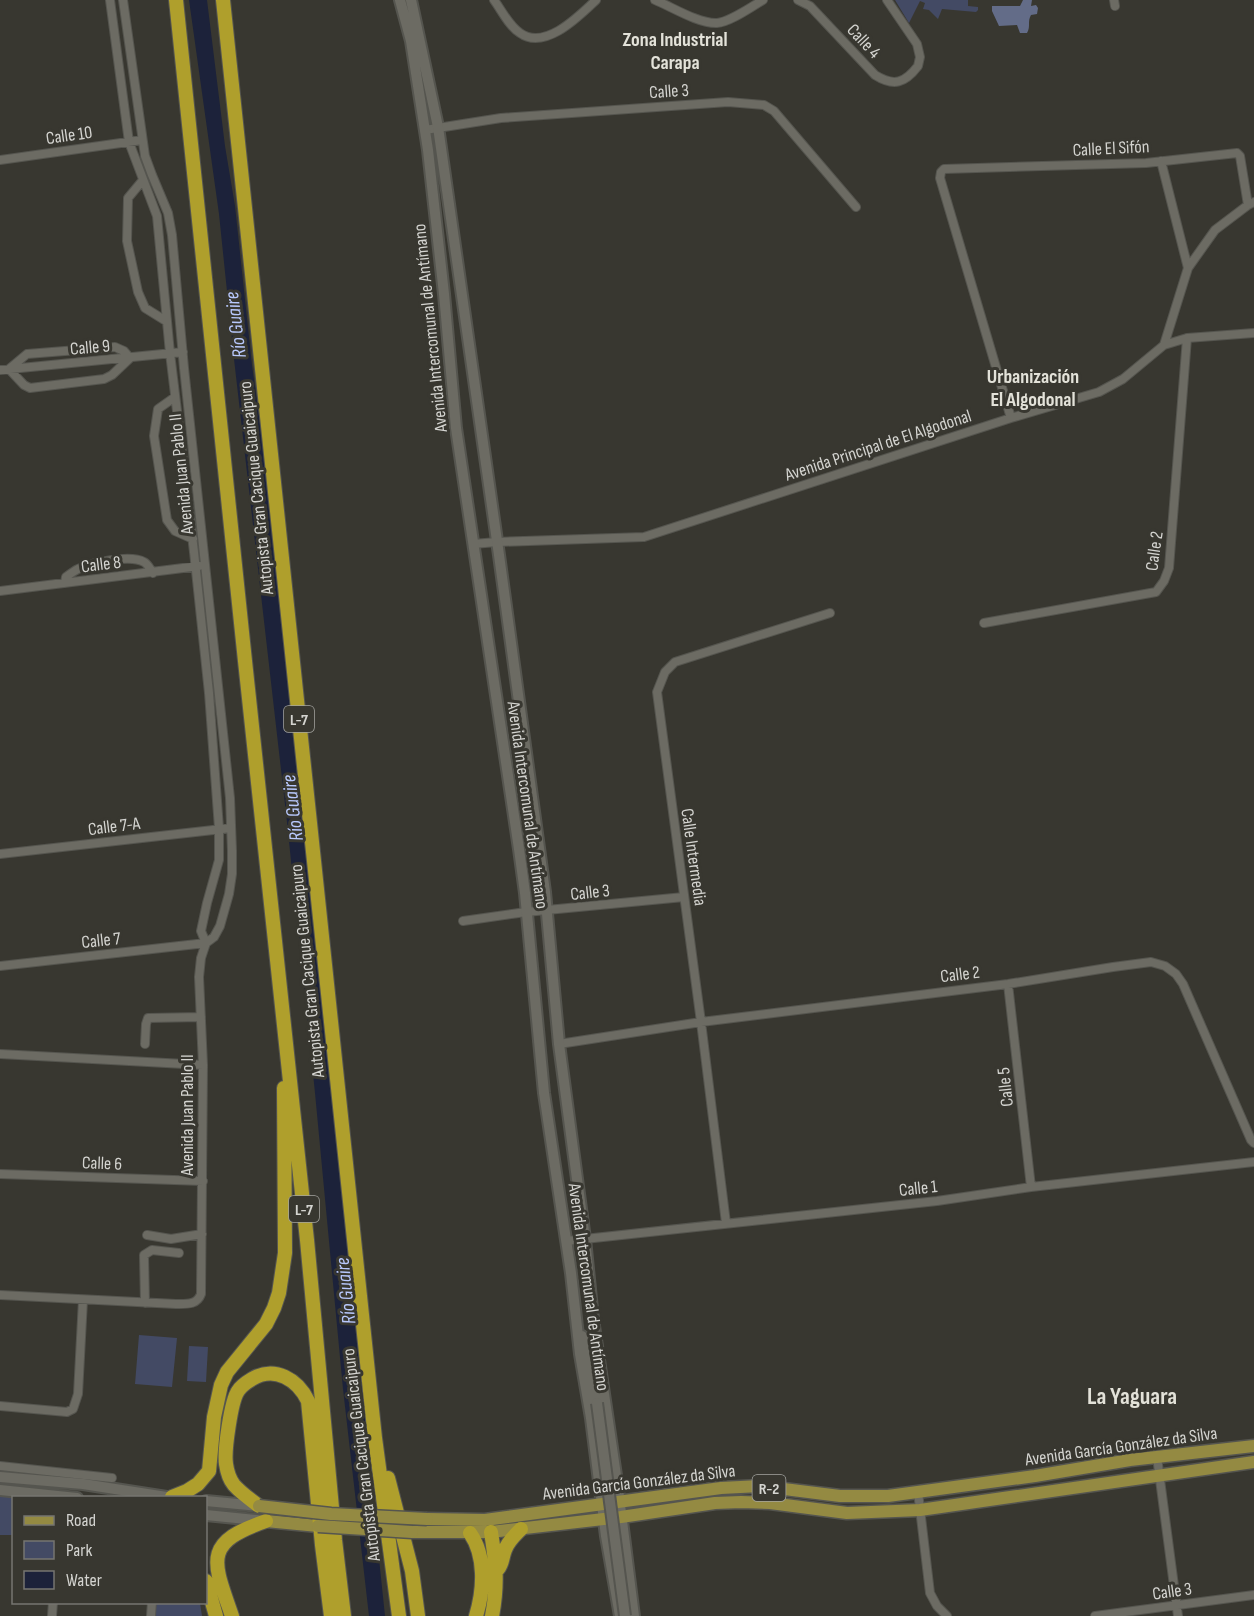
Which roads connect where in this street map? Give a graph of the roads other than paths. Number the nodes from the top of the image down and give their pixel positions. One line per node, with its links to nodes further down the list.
1 (110, 0): 16 (street, Avenida Juan Pablo II)
2 (123, 0): 15 (street, Avenida Juan Pablo II)
3 (177, 0): 56 (highway, Autopista Gran Cacique Guaicaipuro / L-7)
4 (223, 0): 78 (highway, Autopista Gran Cacique Guaicaipuro / L-7)
5 (400, 0): 14 (main road, Avenida Intercomunal de Antímano)
6 (411, 0): 13 (main road, Avenida Intercomunal de Antímano)
7 (494, 0): 8 (street)
8 (596, 0)
9 (656, 0): 10 (street)
10 (763, 0)
11 (798, 0): 12 (street, Calle 4)
12 (887, 0)
13 (438, 127): 14 (street, Calle 3); 21 (street, Calle 3); 34 (main road, Avenida Intercomunal de Antímano)
14 (425, 130): 35 (main road, Avenida Intercomunal de Antímano)
15 (142, 140): 16 (street, Calle 10); 27 (street, Avenida Juan Pablo II)
16 (129, 142): 17 (street, Calle 10); 19 (street, Avenida Juan Pablo II)
17 (0, 160)
18 (1161, 161): 20 (street, Calle El Sifón); 22 (street); 32 (street, Calle El Sifón)
19 (142, 180): 23 (street, Avenida Juan Pablo II); 23 (street)
20 (1251, 203): 22 (street)
21 (856, 207)
22 (1188, 268): 26 (street)
23 (166, 321): 28 (street, Avenida Juan Pablo II)
24 (1254, 333): 25 (street, Avenida Principal de El Algodonal)
25 (1187, 338): 26 (street, Avenida Principal de El Algodonal); 42 (street, Calle 2)
26 (1164, 345): 32 (street, Avenida Principal de El Algodonal)
27 (183, 352): 28 (street, Calle 9); 36 (street, Avenida Juan Pablo II)
28 (170, 353): 29 (street, Calle 9); 31 (street, Avenida Juan Pablo II)
29 (130, 358): 30 (street, Calle 9); 30 (street); 30 (street)
30 (4, 370)
31 (175, 397): 33 (street, Avenida Juan Pablo II); 33 (street)
32 (1011, 418): 34 (street, Avenida Principal de El Algodonal)
33 (193, 538): 37 (street, Avenida Juan Pablo II)
34 (497, 542): 35 (street, Avenida Principal de El Algodonal); 47 (main road, Avenida Intercomunal de Antímano)
35 (473, 544): 48 (main road, Avenida Intercomunal de Antímano)
36 (206, 565): 37 (street, Calle 8); 44 (street, Avenida Juan Pablo II)
37 (196, 567): 38 (street, Calle 8); 43 (street, Avenida Juan Pablo II)
38 (153, 573): 39 (street, Calle 8); 39 (street)
39 (65, 584): 40 (street, Calle 8)
40 (0, 591)
41 (830, 613): 46 (street, Calle Intermedia)
42 (984, 623)
43 (219, 828): 44 (street, Calle 7-A); 45 (street, Calle 7-A); 50 (street, Avenida Juan Pablo II)
44 (231, 828): 50 (street, Avenida Juan Pablo II)
45 (0, 854)
46 (684, 897): 47 (street, Calle 3); 54 (street, Calle Intermedia)
47 (546, 911): 48 (street, Calle 3); 57 (main road, Avenida Intercomunal de Antímano)
48 (526, 912): 49 (street, Calle 3); 69 (main road, Avenida Intercomunal de Antímano)
49 (463, 921)
50 (206, 943): 51 (street, Calle 7); 53 (street, Avenida Juan Pablo II)
51 (0, 966)
52 (1008, 984): 54 (street, Calle 2); 60 (street, Calle 2); 64 (street, Calle 5)
53 (201, 1017): 55 (street); 59 (street, Avenida Juan Pablo II)
54 (701, 1022): 57 (street, Calle 2); 65 (street, Calle Intermedia)
55 (145, 1044)
56 (287, 1044): 90 (highway); 104 (highway, Autopista Gran Cacique Guaicaipuro / L-7)
57 (559, 1044): 68 (main road, Avenida Intercomunal de Antímano)
58 (0, 1053): 59 (street)
59 (203, 1065): 63 (street, Avenida Juan Pablo II)
60 (1254, 1143)
61 (1254, 1162): 64 (street, Calle 1)
62 (0, 1174): 63 (street, Calle 6)
63 (203, 1181): 66 (street, Avenida Juan Pablo II)
64 (1031, 1188): 65 (street, Calle 1)
65 (726, 1223): 68 (street, Calle 1)
66 (202, 1234): 67 (street); 73 (street, Avenida Juan Pablo II)
67 (147, 1235)
68 (585, 1239): 69 (street, Calle 1); 74 (main road, Avenida Intercomunal de Antímano)
69 (566, 1241): 75 (main road, Avenida Intercomunal de Antímano)
70 (180, 1253): 73 (street)
71 (0, 1294): 72 (street)
72 (83, 1300): 73 (street); 77 (street)
73 (145, 1303)
74 (593, 1319): 76 (main road); 92 (main road, Avenida Intercomunal de Antímano)
75 (576, 1322): 76 (main road); 93 (main road, Avenida Intercomunal de Antímano)
76 (597, 1403): 118 (main road, bridge)
77 (0, 1406)
78 (375, 1438): 113 (highway, Autopista Gran Cacique Guaicaipuro / L-7); 114 (highway)
79 (1254, 1446): 80 (main road, Avenida García González da Silva / R-2)
80 (1157, 1457): 83 (street); 87 (main road, Avenida García González da Silva / R-2)
81 (1254, 1462): 83 (main road, Avenida García González da Silva / R-2)
82 (0, 1466): 85 (street)
83 (1160, 1476): 95 (main road, Avenida García González da Silva / R-2); 108 (street)
84 (0, 1477): 89 (main road)
85 (112, 1478)
86 (0, 1490): 88 (main road)
87 (918, 1492): 92 (main road, Avenida García González da Silva / R-2); 95 (street)
88 (66, 1496)
89 (166, 1496)
90 (175, 1496)
91 (207, 1501): 94 (main road, Avenida García González da Silva / R-2)
92 (619, 1501): 93 (main road, Avenida García González da Silva / R-2); 97 (main road, Avenida Intercomunal de Antímano)
93 (602, 1504): 98 (main road, Avenida Intercomunal de Antímano); 101 (main road, Avenida García González da Silva / R-2)
94 (259, 1506): 100 (main road, Avenida García González da Silva / R-2, bridge); 111 (highway)
95 (920, 1510): 97 (main road, Avenida García González da Silva / R-2); 120 (street)
96 (207, 1515): 99 (main road, Avenida García González da Silva / R-2)
97 (621, 1517): 98 (main road, Avenida García González da Silva / R-2); 119 (main road, Avenida Intercomunal de Antímano)
98 (604, 1519): 102 (main road, Avenida García González da Silva / R-2); 117 (main road, Avenida Intercomunal de Antímano)
99 (266, 1521): 100 (main road, Avenida García González da Silva / R-2, bridge); 110 (highway)
100 (427, 1526): 101 (main road, Avenida García González da Silva / R-2); 103 (main road, Avenida García González da Silva / R-2)
101 (488, 1526): 102 (main road, Avenida García González da Silva / R-2); 103 (main road, Avenida García González da Silva / R-2); 105 (highway)
102 (521, 1529): 105 (highway)
103 (470, 1533): 115 (highway)
104 (335, 1540): 111 (highway); 112 (highway, Autopista Gran Cacique Guaicaipuro / L-7)
105 (497, 1571): 116 (highway)
106 (207, 1584): 109 (highway)
107 (1254, 1595): 108 (street, Calle 3)
108 (1176, 1605): 121 (street, Calle 3); 122 (street)
109 (216, 1616)
110 (232, 1616)
111 (332, 1616)
112 (344, 1616)
113 (399, 1616)
114 (418, 1616)
115 (476, 1616)
116 (492, 1616)
117 (620, 1616)
118 (625, 1616)
119 (634, 1616)
120 (947, 1616)
121 (1095, 1616)
122 (1178, 1616)

